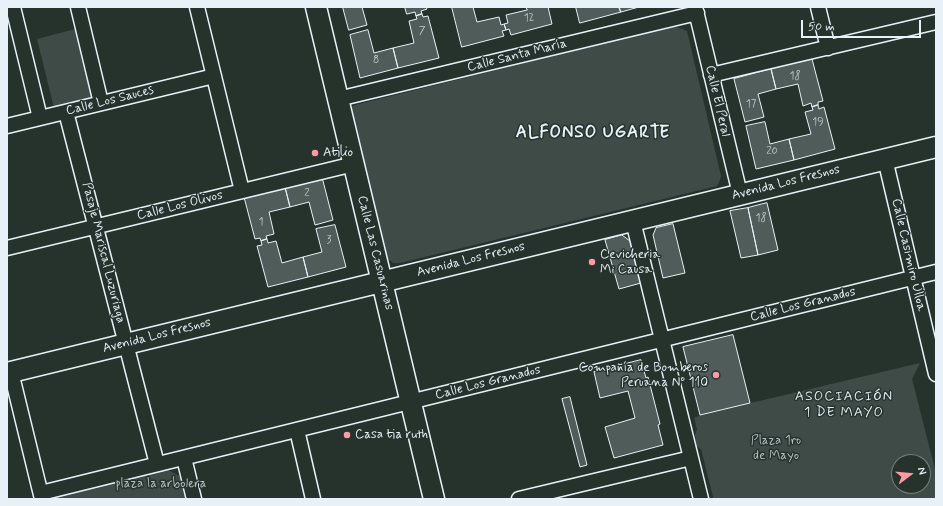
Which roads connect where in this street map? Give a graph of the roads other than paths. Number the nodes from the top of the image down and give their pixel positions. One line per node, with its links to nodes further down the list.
1 (13, 7): 14 (street)
2 (78, 7): 12 (street)
3 (197, 7): 10 (street)
4 (316, 7): 11 (street, Calle Las Casuarinas)
5 (818, 7): 8 (street)
6 (696, 10): 9 (street, Calle El Peral); 11 (street, Calle Santa María)
7 (936, 22): 8 (street)
8 (828, 48): 9 (street)
9 (711, 75): 20 (street, Calle El Peral)
10 (214, 76): 12 (street, Calle Los Sauces); 19 (street)
11 (338, 99): 18 (street, Calle Las Casuarinas)
12 (102, 103): 13 (street, Calle Los Sauces)
13 (66, 112): 14 (street, Calle Los Sauces); 22 (street, Pasaje Mariscal Luzuriaga)
14 (40, 118): 15 (street, Calle Los Sauces)
15 (7, 126)
16 (936, 147): 17 (street, Avenida Los Fresnos)
17 (885, 159): 20 (street, Avenida Los Fresnos); 25 (street, Calle Casimiro Ulloa)
18 (354, 164): 19 (street, Calle Los Olivos); 26 (street, Calle Las Casuarinas)
19 (242, 191): 22 (street, Calle Los Olivos)
20 (740, 194): 21 (street, Avenida Los Fresnos)
21 (633, 221): 26 (street, Avenida Los Fresnos); 27 (street)
22 (96, 226): 23 (street, Calle Los Olivos); 28 (street, Pasaje Mariscal Luzuriaga)
23 (7, 248)
24 (936, 272): 25 (street, Calle Los Granados)
25 (913, 278): 27 (street, Calle Los Granados); 30 (street, Calle Casimiro Ulloa)
26 (382, 282): 28 (street, Avenida Los Fresnos); 31 (street, Calle Las Casuarinas)
27 (662, 340): 31 (street, Calle Los Granados); 34 (street)
28 (126, 344): 29 (street, Avenida Los Fresnos); 35 (street, Pasaje Mariscal Luzuriaga)
29 (9, 372): 36 (street)
30 (936, 374)
31 (411, 402): 32 (street, Calle Los Granados); 39 (street, Calle Las Casuarinas)
32 (296, 430): 33 (street, Calle Los Granados); 38 (street)
33 (184, 458): 35 (street, Calle Los Granados); 37 (street)
34 (691, 458): 40 (street); 41 (street)
35 (157, 464): 36 (street, Calle Los Granados)
36 (41, 496)
37 (194, 499)
38 (313, 499)
39 (434, 499)
40 (518, 499)
41 (701, 499)

